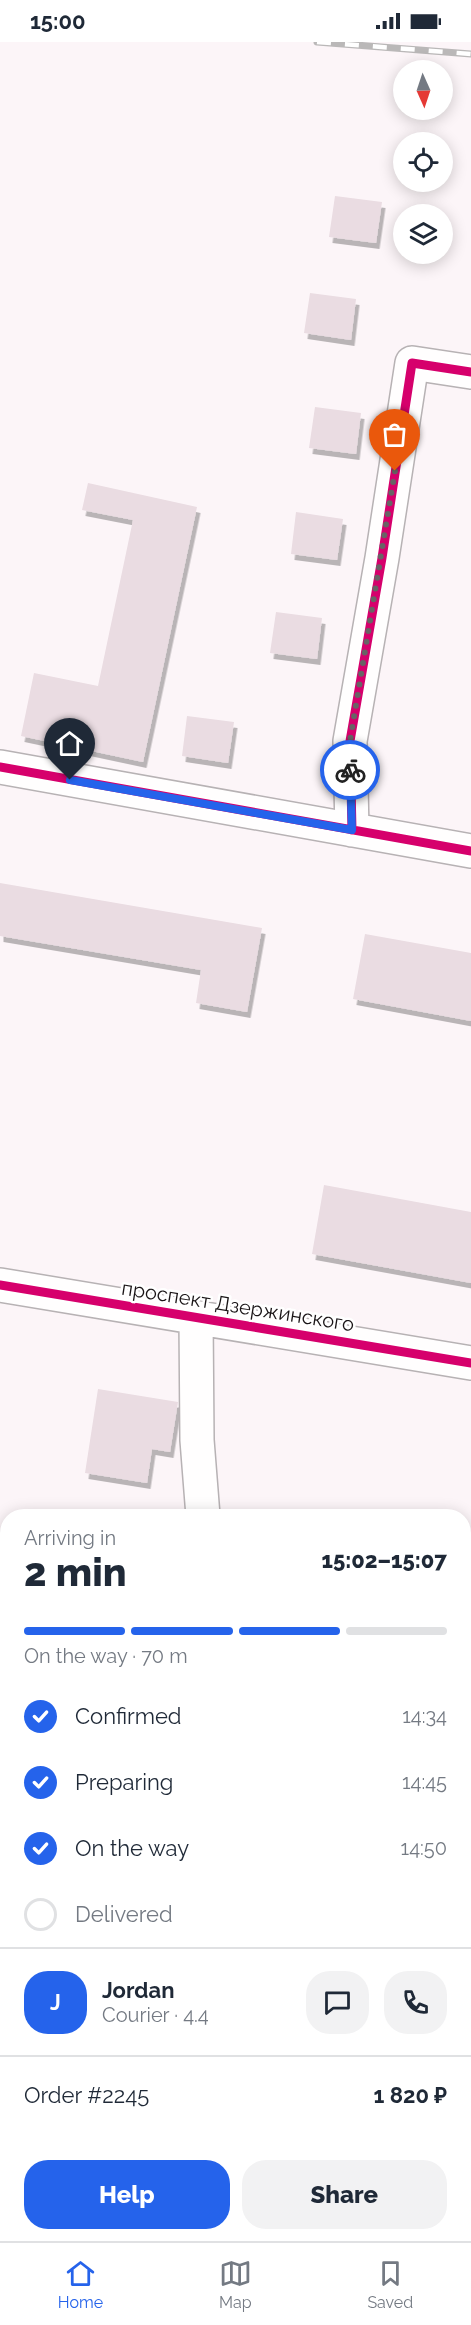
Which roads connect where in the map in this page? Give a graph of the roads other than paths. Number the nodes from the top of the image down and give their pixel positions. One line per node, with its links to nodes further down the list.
1 (471, 372): 3 (street)
2 (0, 767): 3 (street)
3 (352, 830): 4 (street)
4 (471, 851)
5 (0, 1285): 6 (street, проспект Дзержинского)
6 (196, 1317): 7 (street, проспект Дзержинского); 8 (street)
7 (471, 1363)
8 (202, 1509)

